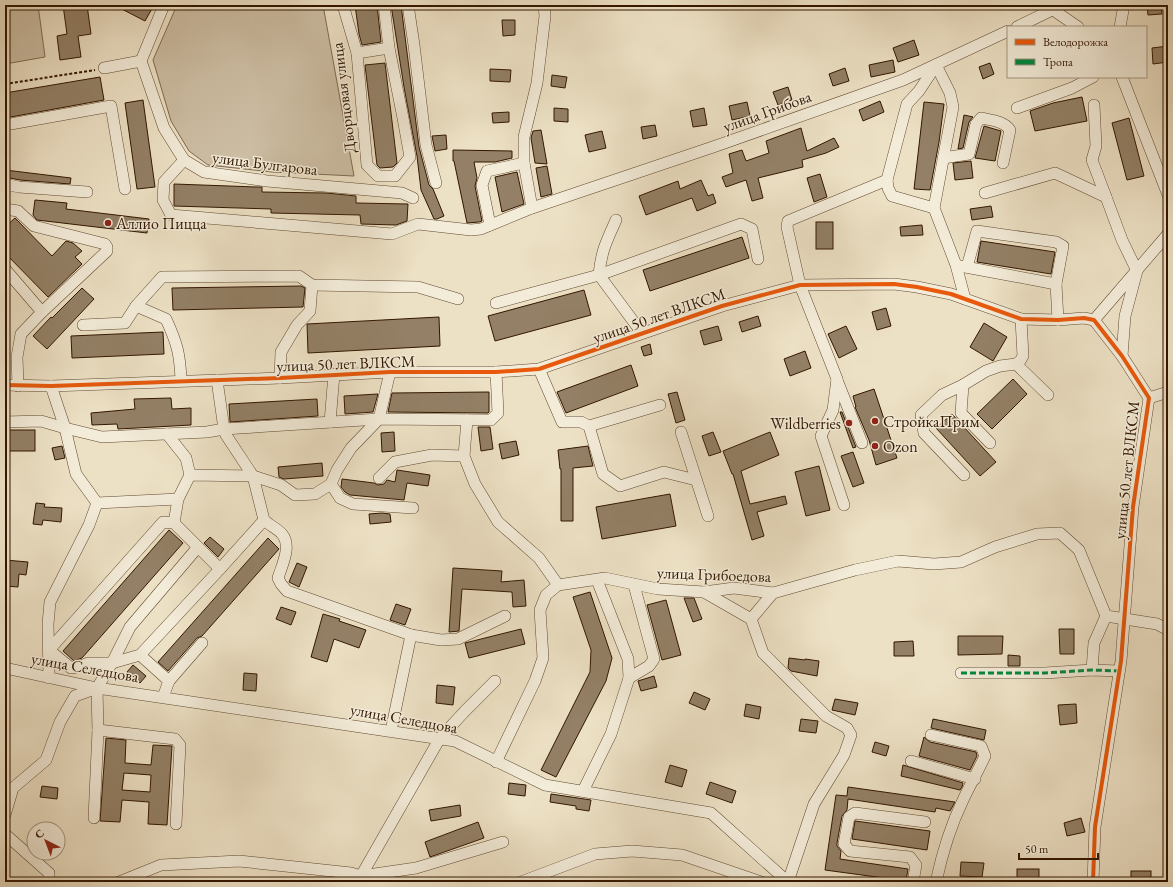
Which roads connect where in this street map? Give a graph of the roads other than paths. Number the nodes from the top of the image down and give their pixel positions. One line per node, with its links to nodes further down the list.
1 (164, 5): 14 (street)
2 (343, 5): 13 (street, Дворцовая улица)
3 (384, 5): 12 (street)
4 (408, 5): 27 (street)
5 (544, 5): 24 (street)
6 (1124, 5): 10 (street)
7 (1054, 7): 8 (street); 9 (street)
8 (1019, 26)
9 (1077, 26)
10 (1120, 26)
11 (1007, 31): 15 (street, улица Грибова)
12 (389, 48): 13 (street); 13 (street, Дворцовая улица)
13 (357, 53)
14 (141, 61): 16 (street); 23 (street, улица Булгарова)
15 (936, 65): 22 (street); 26 (street); 35 (street, улица Грибова)
16 (104, 68)
17 (1091, 78): 20 (street)
18 (1122, 78): 32 (street)
19 (1094, 105): 33 (street)
20 (1017, 108)
21 (5, 125): 29 (street)
22 (943, 158): 25 (street); 36 (street)
23 (184, 160): 34 (street, улица Булгарова); 39 (street)
24 (524, 163): 35 (street); 39 (street)
25 (1003, 163)
26 (887, 180): 36 (street); 48 (street)
27 (436, 183)
28 (5, 184): 30 (street)
29 (125, 189)
30 (87, 192)
31 (985, 193): 33 (street)
32 (1168, 195)
33 (1106, 197): 44 (street)
34 (413, 198)
35 (532, 208): 39 (street, улица Грибова)
36 (934, 208): 42 (street)
37 (5, 209): 53 (street)
38 (616, 220): 45 (street)
39 (490, 225)
40 (1168, 234): 44 (street)
41 (758, 259): 45 (street)
42 (961, 266): 46 (street); 46 (street); 50 (street)
43 (5, 269): 53 (street)
44 (1137, 271): 56 (street); 59 (street)
45 (599, 275): 51 (street); 58 (street)
46 (1056, 284): 55 (street)
47 (312, 285): 49 (street); 52 (street); 65 (street)
48 (800, 286): 50 (street, улица 50 лет ВЛКСМ); 58 (street, улица 50 лет ВЛКСМ); 66 (street)
49 (458, 298)
50 (965, 299): 54 (street, улица 50 лет ВЛКСМ)
51 (496, 303)
52 (136, 306): 57 (street); 67 (street)
53 (42, 312): 71 (street)
54 (1021, 319): 55 (street, улица 50 лет ВЛКСМ); 60 (street)
55 (1058, 320): 56 (street, улица 50 лет ВЛКСМ)
56 (1094, 320): 59 (street, улица 50 лет ВЛКСМ)
57 (83, 325)
58 (642, 333): 61 (street, улица 50 лет ВЛКСМ)
59 (1122, 356): 75 (street, улица 50 лет ВЛКСМ)
60 (1016, 364): 70 (street); 74 (street)
61 (539, 369): 63 (street, улица 50 лет ВЛКСМ); 81 (street)
62 (390, 372): 63 (street, улица 50 лет ВЛКСМ); 64 (street, улица 50 лет ВЛКСМ); 77 (street)
63 (496, 372): 78 (street)
64 (334, 374): 65 (street, улица 50 лет ВЛКСМ); 80 (street)
65 (280, 378): 68 (street, улица 50 лет ВЛКСМ)
66 (837, 379): 86 (street); 97 (street)
67 (181, 380): 68 (street, улица 50 лет ВЛКСМ); 72 (street, улица 50 лет ВЛКСМ)
68 (217, 380): 83 (street)
69 (5, 385): 71 (street, улица 50 лет ВЛКСМ)
70 (962, 385): 87 (street); 89 (street)
71 (18, 386): 72 (street, улица 50 лет ВЛКСМ)
72 (50, 386): 82 (street)
73 (1168, 392): 75 (street)
74 (1048, 395)
75 (1149, 398): 112 (street, улица 50 лет ВЛКСМ)
76 (660, 405): 81 (street)
77 (379, 419): 78 (street); 80 (street); 94 (street)
78 (467, 420): 88 (street)
79 (5, 422): 82 (street)
80 (330, 422): 83 (street)
81 (589, 426): 93 (street)
82 (65, 428): 85 (street); 96 (street)
83 (224, 429): 85 (street); 91 (street)
84 (681, 432): 93 (street)
85 (167, 434): 90 (street)
86 (862, 443)
87 (990, 443)
88 (464, 456): 92 (street); 105 (street)
89 (964, 475)
90 (190, 476): 91 (street); 95 (street)
91 (253, 476): 94 (street); 100 (street)
92 (379, 478)
93 (696, 480): 99 (street)
94 (331, 484): 98 (street)
95 (178, 499): 96 (street); 101 (street)
96 (97, 503): 116 (street)
97 (844, 505)
98 (413, 508)
99 (708, 516)
100 (264, 520): 103 (street); 114 (street)
101 (174, 524): 102 (street); 116 (street)
102 (198, 547): 103 (street); 118 (street)
103 (220, 569): 117 (street)
104 (596, 580): 105 (street, улица Грибоедова); 106 (street, улица Грибоедова); 124 (street)
105 (558, 584): 134 (street)
106 (634, 585): 107 (street, улица Грибоедова); 124 (street)
107 (704, 592): 108 (street, улица Грибоедова); 111 (street)
108 (773, 593): 110 (street, улица Грибоедова); 111 (street)
109 (505, 616): 114 (street)
110 (1106, 616): 112 (street); 120 (street)
111 (751, 619): 148 (street)
112 (1124, 619): 113 (street); 121 (street, улица 50 лет ВЛКСМ)
113 (1168, 630)
114 (411, 635): 130 (street)
115 (202, 643): 125 (street)
116 (49, 650): 118 (street); 123 (street)
117 (140, 655): 118 (street); 125 (street)
118 (112, 663): 127 (street)
119 (5, 668): 123 (street, улица Селедцова)
120 (1092, 670): 121 (street); 122 (street)
121 (1119, 671): 151 (street, улица 50 лет ВЛКСМ)
122 (961, 674)
123 (49, 678): 127 (street, улица Селедцова)
124 (629, 678): 136 (street)
125 (169, 681): 128 (street)
126 (495, 681): 132 (street)
127 (97, 688): 128 (street, улица Селедцова); 129 (street); 137 (street)
128 (163, 697): 130 (street, улица Селедцова)
129 (98, 730): 138 (street); 140 (street)
130 (391, 731): 132 (street, улица Селедцова)
131 (931, 735): 135 (street)
132 (440, 738): 134 (street, улица Селедцова); 143 (street)
133 (911, 761): 135 (street)
134 (496, 762): 136 (street, улица Селедцова)
135 (974, 779): 150 (street)
136 (584, 791): 148 (street, улица Селедцова)
137 (5, 815)
138 (94, 818)
139 (925, 822): 149 (street)
140 (176, 824)
141 (5, 834): 144 (street)
142 (503, 842): 143 (street)
143 (360, 876): 145 (street)
144 (49, 882)
145 (119, 882)
146 (521, 882): 147 (street)
147 (761, 882)
148 (789, 882)
149 (913, 882)
150 (936, 882)
151 (1093, 882)

